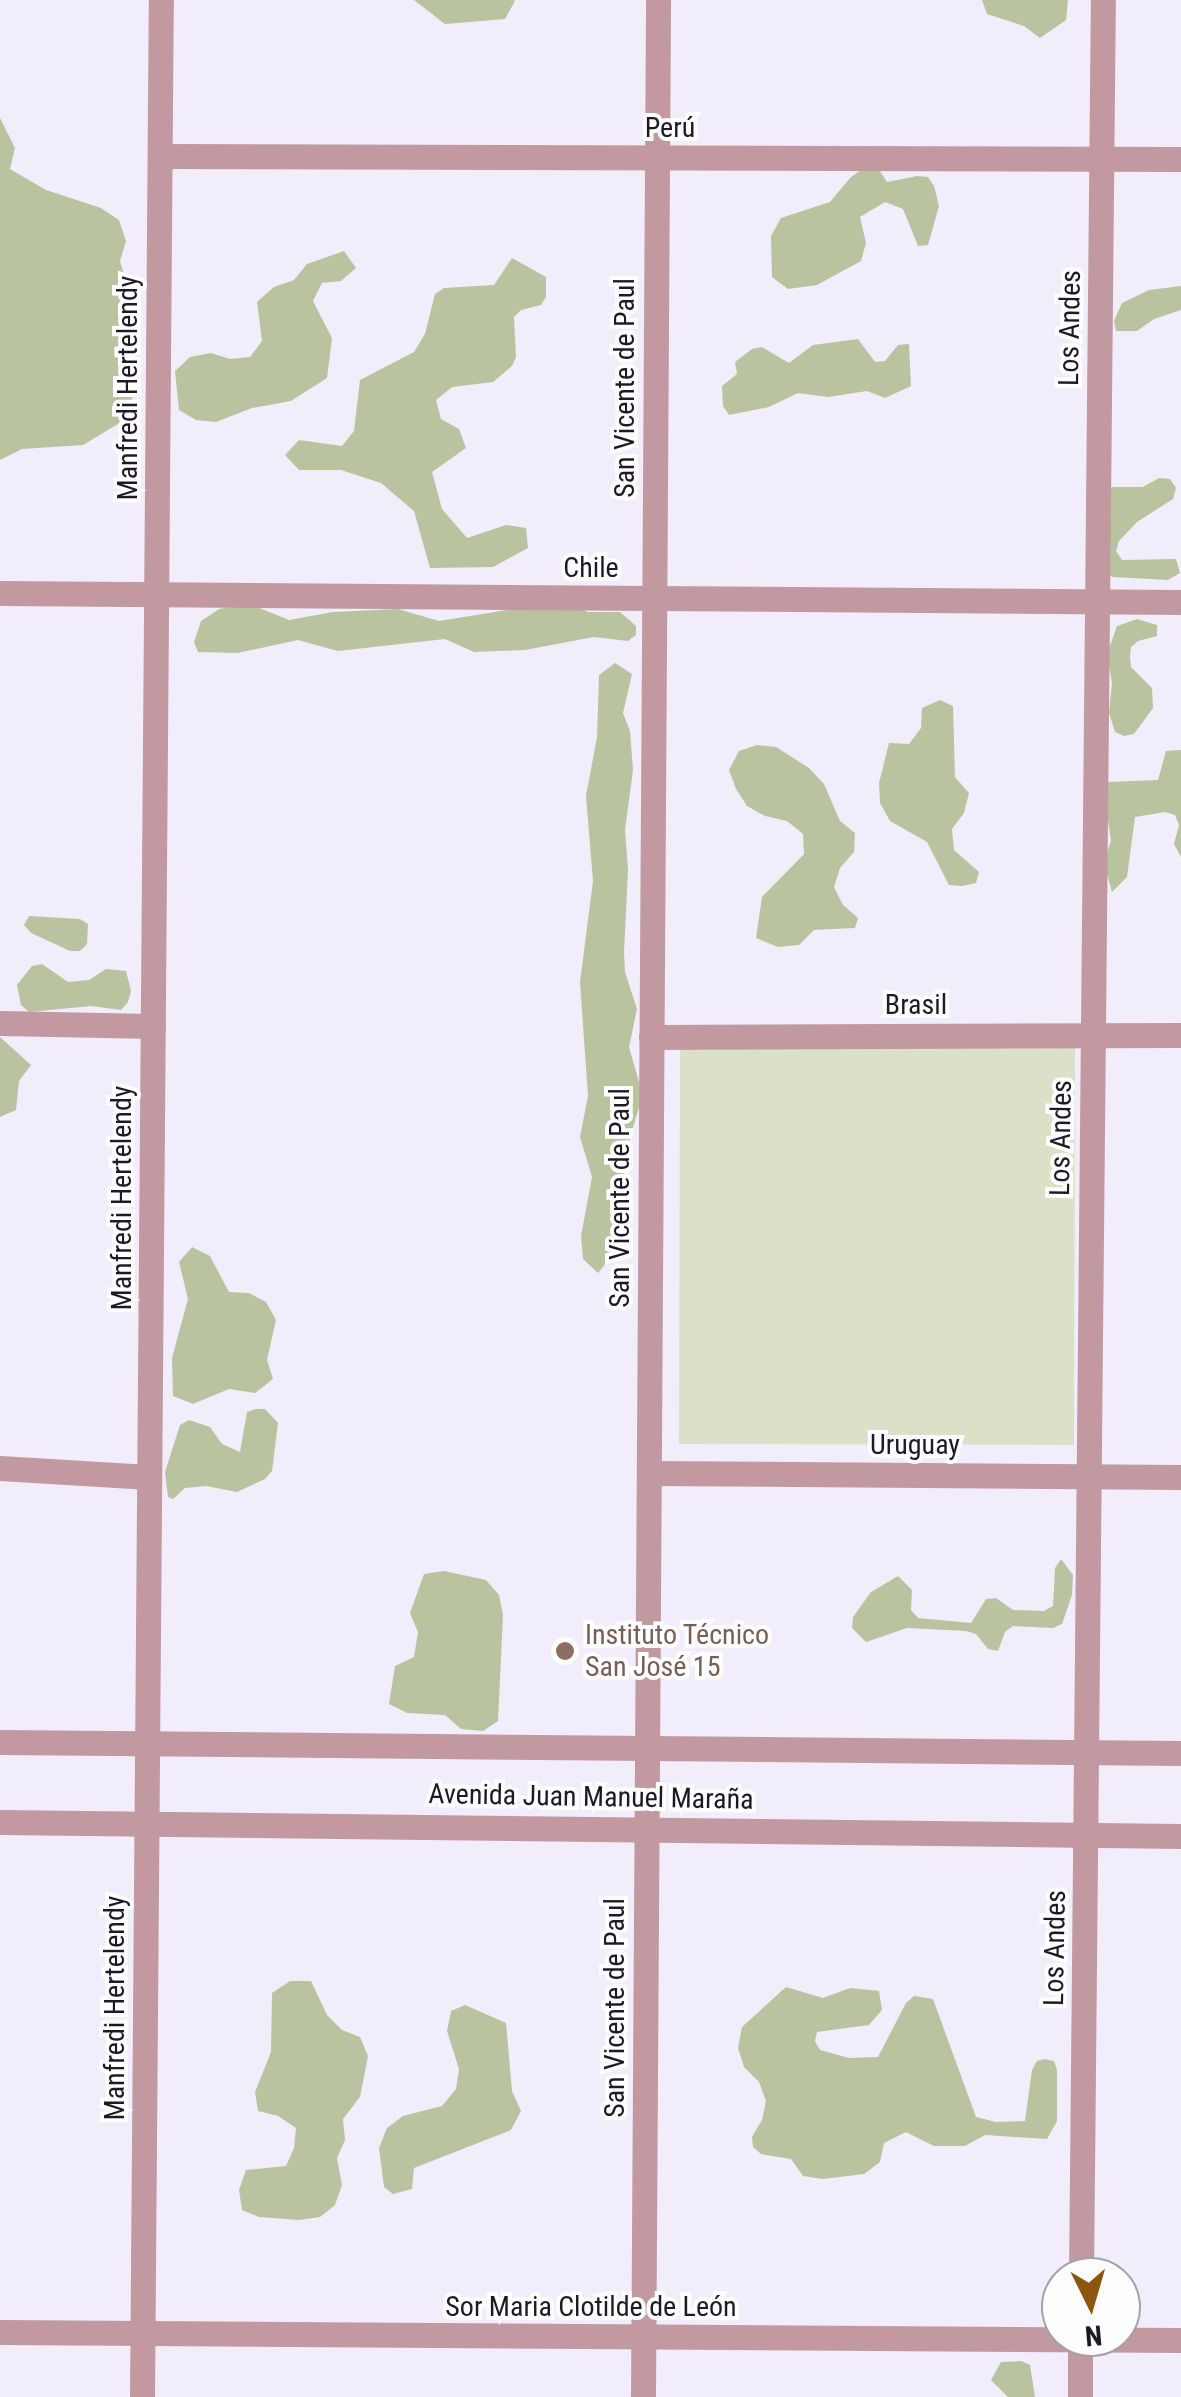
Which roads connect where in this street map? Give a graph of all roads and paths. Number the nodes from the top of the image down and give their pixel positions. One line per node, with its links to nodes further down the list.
1 (161, 0): 4 (street, Manfredi Hertelendy)
2 (658, 0): 5 (street, San Vicente de Paul)
3 (1104, 0): 6 (street, Los Andes)
4 (160, 156): 5 (street, Perú); 9 (street, Manfredi Hertelendy)
5 (657, 158): 6 (street, Perú); 10 (street, San Vicente de Paul)
6 (1102, 159): 7 (street, Perú); 11 (street, Los Andes)
7 (1181, 159)
8 (0, 593): 9 (street, Chile)
9 (156, 595): 10 (street, Chile); 14 (street, Manfredi Hertelendy)
10 (654, 598): 11 (street, Chile); 17 (street, San Vicente de Paul)
11 (1097, 602): 12 (street, Chile); 15 (street, Los Andes)
12 (1181, 602)
13 (0, 1023): 14 (street)
14 (153, 1026): 22 (street, Manfredi Hertelendy)
15 (1092, 1034): 16 (street, Brasil); 17 (street, Brasil); 21 (street, Los Andes)
16 (1181, 1035)
17 (651, 1036): 19 (street, San Vicente de Paul)
18 (0, 1468): 22 (street)
19 (648, 1473): 21 (street, Uruguay); 25 (street, San Vicente de Paul)
20 (1181, 1476): 21 (street, Uruguay)
21 (1087, 1477): 26 (street, Los Andes)
22 (149, 1478): 24 (street, Manfredi Hertelendy)
23 (0, 1742): 24 (street, Avenida Juan Manuel Maraña)
24 (146, 1743): 25 (street, Avenida Juan Manuel Maraña); 29 (street, Manfredi Hertelendy)
25 (647, 1748): 26 (street, Avenida Juan Manuel Maraña); 30 (street, San Vicente de Paul)
26 (1087, 1752): 27 (street, Avenida Juan Manuel Maraña); 31 (street, Los Andes)
27 (1181, 1752)
28 (0, 1822): 29 (street, Avenida Juan Manuel Maraña)
29 (146, 1824): 30 (street, Avenida Juan Manuel Maraña); 35 (street, Manfredi Hertelendy)
30 (646, 1827): 31 (street, Avenida Juan Manuel Maraña); 36 (street, San Vicente de Paul)
31 (1086, 1835): 32 (street, Avenida Juan Manuel Maraña); 33 (street, Los Andes)
32 (1181, 1836)
33 (1081, 2257)
34 (0, 2332): 35 (street, Sor Maria Clotilde de León)
35 (142, 2334): 36 (street, Sor Maria Clotilde de León); 41 (street, Manfredi Hertelendy)
36 (644, 2338): 37 (street, Sor Maria Clotilde de León); 42 (street, San Vicente de Paul)
37 (1041, 2338)
38 (1141, 2339): 39 (street, Sor Maria Clotilde de León)
39 (1181, 2340)
40 (1080, 2357): 43 (street)
41 (142, 2397)
42 (643, 2397)
43 (1080, 2397)

